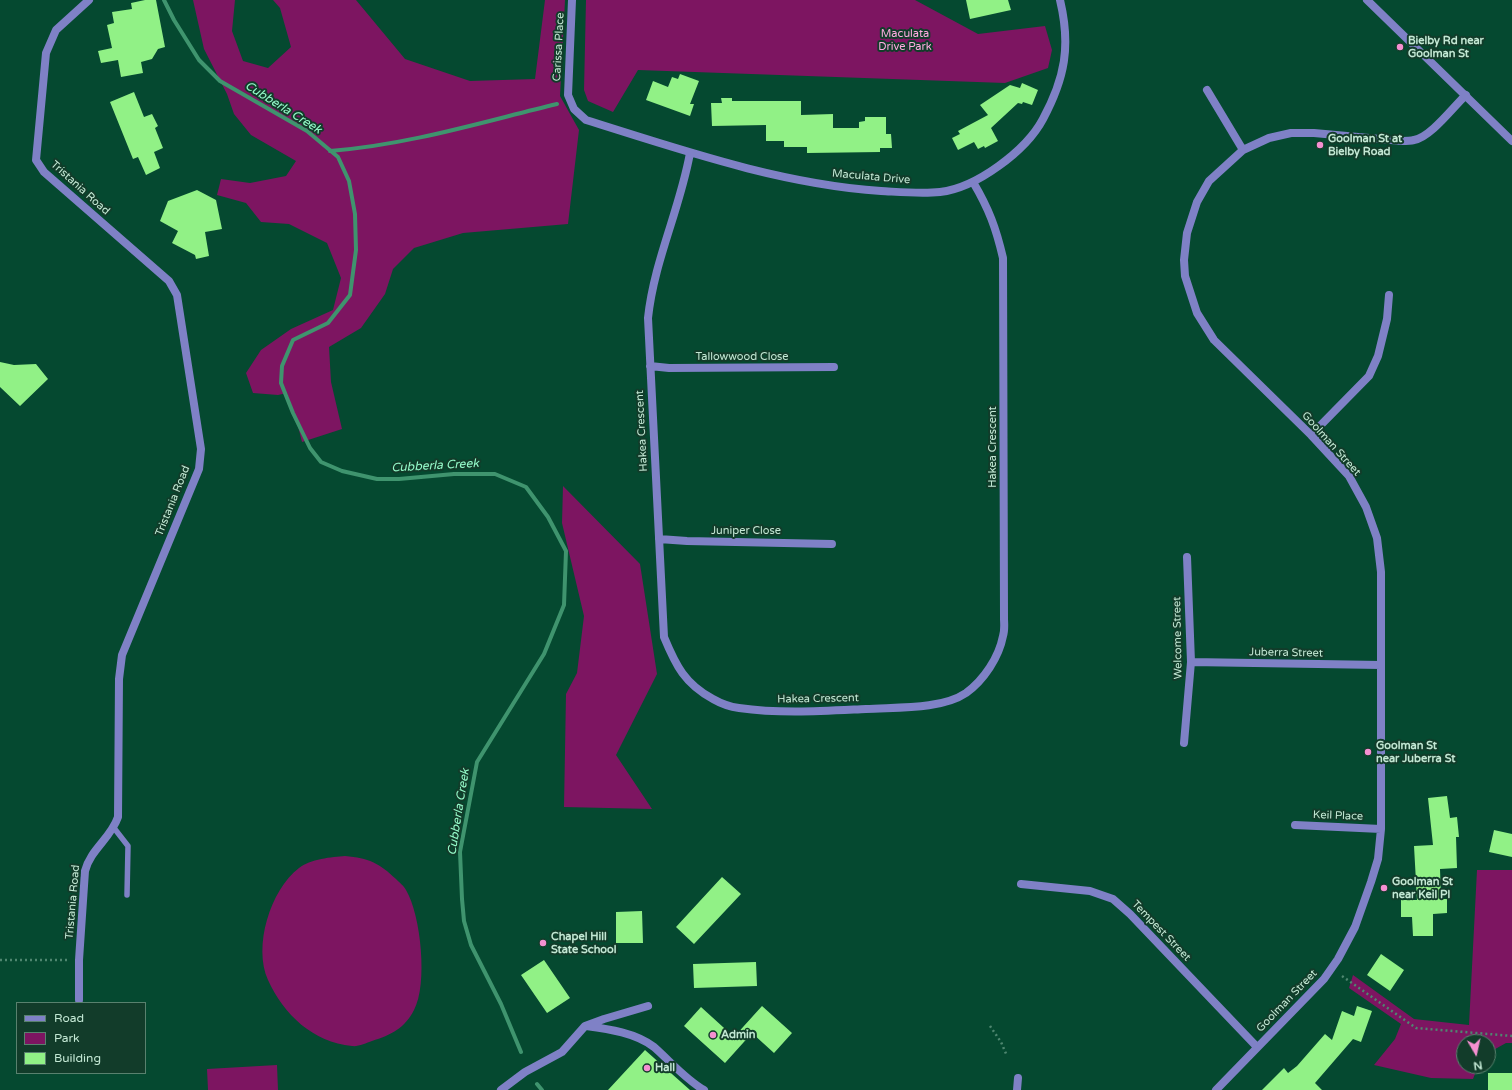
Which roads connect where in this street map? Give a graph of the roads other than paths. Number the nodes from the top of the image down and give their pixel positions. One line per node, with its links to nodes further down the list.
1 (89, 0): 23 (street, Tristania Road)
2 (572, 0): 6 (street, Carissa Place)
3 (1060, 0): 11 (street, Maculata Drive)
4 (1369, 1): 7 (street)
5 (1207, 90): 9 (street)
6 (568, 95): 10 (street, Maculata Drive)
7 (1466, 95): 8 (street); 9 (street, Goolman Street)
8 (1512, 140)
9 (1243, 150): 15 (street, Goolman Street)
10 (690, 153): 11 (street, Maculata Drive); 13 (street, Hakea Crescent)
11 (973, 182): 16 (street, Hakea Crescent)
12 (1389, 295): 15 (street)
13 (650, 366): 14 (street, Tallowwood Close); 16 (street, Hakea Crescent)
14 (834, 367)
15 (1311, 435): 20 (street, Goolman Street)
16 (659, 539): 17 (street, Juniper Close)
17 (832, 544)
18 (1187, 557): 19 (street, Welcome Street)
19 (1191, 662): 20 (street, Juberra Street); 21 (street, Welcome Street)
20 (1381, 665): 24 (street, Goolman Street)
21 (1184, 743)
22 (1295, 825): 24 (street, Keil Place)
23 (114, 828): 26 (lane); 27 (street, Tristania Road)
24 (1381, 829): 30 (street, Goolman Street)
25 (1021, 884): 30 (street, Tempest Street)
26 (127, 895)
27 (79, 1000)
28 (648, 1006): 29 (street)
29 (585, 1026): 32 (street); 33 (street)
30 (1257, 1047): 35 (street, Goolman Street)
31 (1018, 1078): 34 (street)
32 (501, 1090)
33 (704, 1090)
34 (1017, 1090)
35 (1216, 1090)

